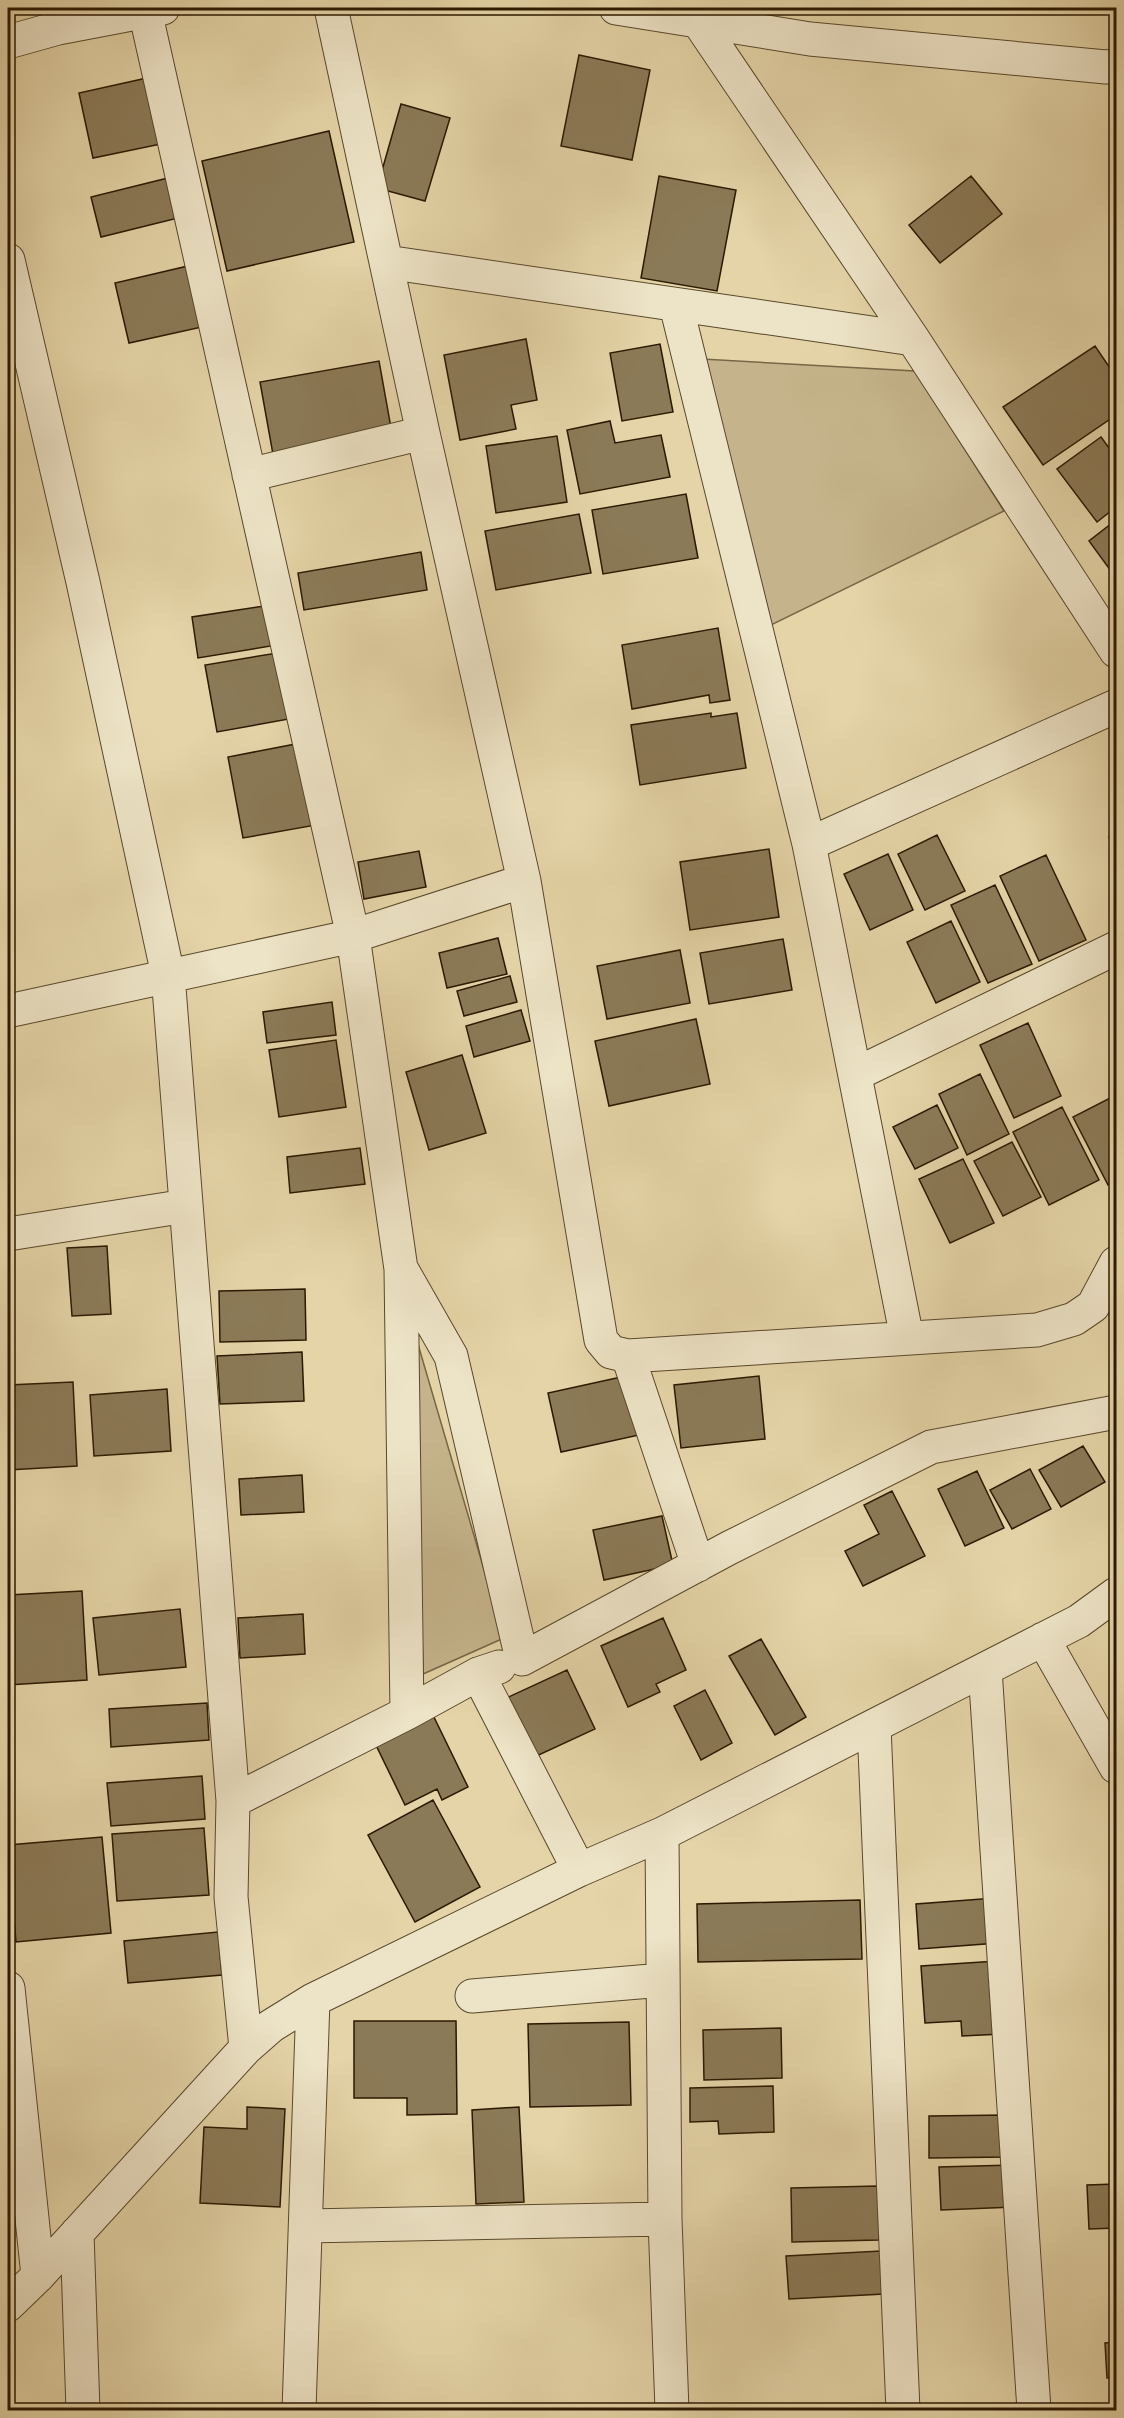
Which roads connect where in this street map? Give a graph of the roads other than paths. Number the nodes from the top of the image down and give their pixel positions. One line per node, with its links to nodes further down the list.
1 (331, 8): 8 (street)
2 (616, 8): 4 (street)
3 (154, 9): 5 (street); 12 (street)
4 (698, 21): 6 (street); 10 (street)
5 (8, 42)
6 (1116, 66)
7 (8, 260): 19 (street)
8 (386, 262): 9 (street); 11 (street)
9 (676, 305): 10 (street); 15 (street)
10 (913, 339): 13 (street)
11 (423, 433): 12 (street); 16 (street)
12 (249, 475): 17 (street)
13 (1116, 651)
14 (1116, 706): 15 (street)
15 (809, 844): 21 (street)
16 (524, 881): 17 (street); 27 (street)
17 (353, 936): 19 (street); 25 (street)
18 (1116, 948): 21 (street)
19 (168, 975): 20 (street); 22 (street)
20 (8, 1011)
21 (856, 1074): 26 (street)
22 (186, 1206): 23 (street); 38 (street)
23 (8, 1234)
24 (1116, 1263): 26 (street)
25 (401, 1269): 32 (street); 35 (street)
26 (907, 1338): 27 (street)
27 (628, 1356): 29 (street)
28 (1116, 1412): 29 (street)
29 (698, 1565): 32 (street)
30 (1116, 1594): 31 (street)
31 (1043, 1639): 33 (street); 37 (street)
32 (522, 1659): 34 (street)
33 (985, 1669): 36 (street); 55 (street)
34 (478, 1674): 35 (street); 40 (street)
35 (407, 1713): 38 (street)
36 (874, 1726): 39 (street); 54 (street)
37 (1116, 1767)
38 (233, 1801): 45 (street)
39 (662, 1834): 40 (street); 41 (street)
40 (579, 1870): 44 (street)
41 (663, 1980): 43 (street); 46 (street)
42 (8, 1988): 49 (street)
43 (472, 1996)
44 (313, 2000): 45 (street); 47 (street)
45 (246, 2048): 48 (street)
46 (665, 2219): 47 (street); 53 (street)
47 (306, 2226): 52 (street)
48 (77, 2233): 49 (street); 51 (street)
49 (38, 2276): 50 (street)
50 (8, 2305)
51 (83, 2410)
52 (299, 2410)
53 (672, 2410)
54 (903, 2410)
55 (1034, 2410)

